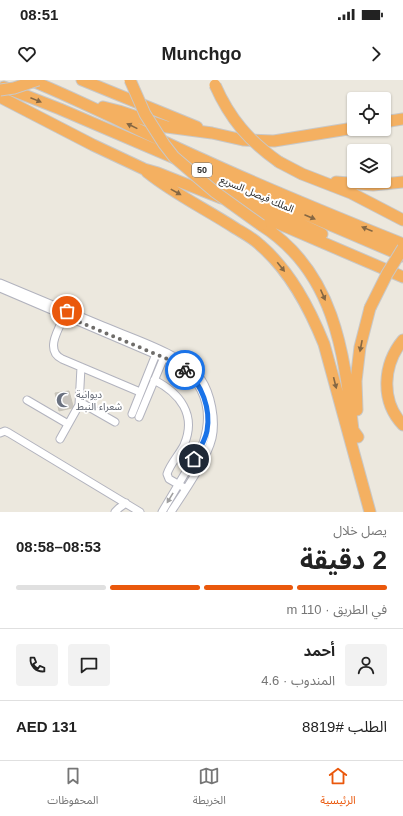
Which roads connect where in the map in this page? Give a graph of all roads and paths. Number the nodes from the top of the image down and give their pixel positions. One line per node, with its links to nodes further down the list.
1 (30, 80): 9 (highway, الملك فيصل السريع / 50)
2 (38, 80): 7 (highway, bridge)
3 (82, 80): 13 (highway)
4 (130, 80): 15 (highway, bridge)
5 (214, 83): 16 (highway, bridge)
6 (0, 85): 21 (highway, الملك فيصل السريع / 50, one-way to 21)
7 (0, 90)
8 (0, 97): 14 (highway)
9 (83, 103): 13 (highway); 19 (highway, الملك فيصل السريع / 50, one-way to 9)
10 (403, 119): 11 (highway)
11 (391, 121)
12 (347, 129): 13 (highway)
13 (212, 133)
14 (144, 169): 23 (highway); 51 (highway, one-way to 51)
15 (199, 177): 22 (highway); 42 (highway, one-way to 42, bridge)
16 (319, 180): 17 (highway); 18 (highway)
17 (403, 182)
18 (403, 220)
19 (403, 244)
20 (403, 248): 42 (highway, one-way to 42, bridge)
21 (403, 256)
22 (403, 270)
23 (403, 277)
24 (0, 283): 26 (street)
25 (0, 288): 26 (street)
26 (66, 313): 28 (street); 30 (street); 45 (street)
27 (403, 340): 40 (highway)
28 (156, 354): 29 (street); 32 (street)
29 (164, 357): 31 (street); 44 (street)
30 (81, 367): 32 (street); 34 (street)
31 (154, 380): 35 (street); 44 (street)
32 (139, 395): 35 (street); 36 (street)
33 (27, 400): 39 (street)
34 (80, 402): 38 (street); 39 (street)
35 (145, 402): 37 (street)
36 (132, 414)
37 (139, 417)
38 (115, 422)
39 (68, 424): 43 (street)
40 (403, 425)
41 (0, 433): 46 (street)
42 (358, 437): 51 (highway)
43 (60, 439)
44 (179, 484): 45 (street); 49 (street, one-way to 49)
45 (185, 489): 50 (street)
46 (126, 503): 47 (street); 48 (street)
47 (115, 512)
48 (140, 512)
49 (162, 512)
50 (171, 512)
51 (371, 512)

